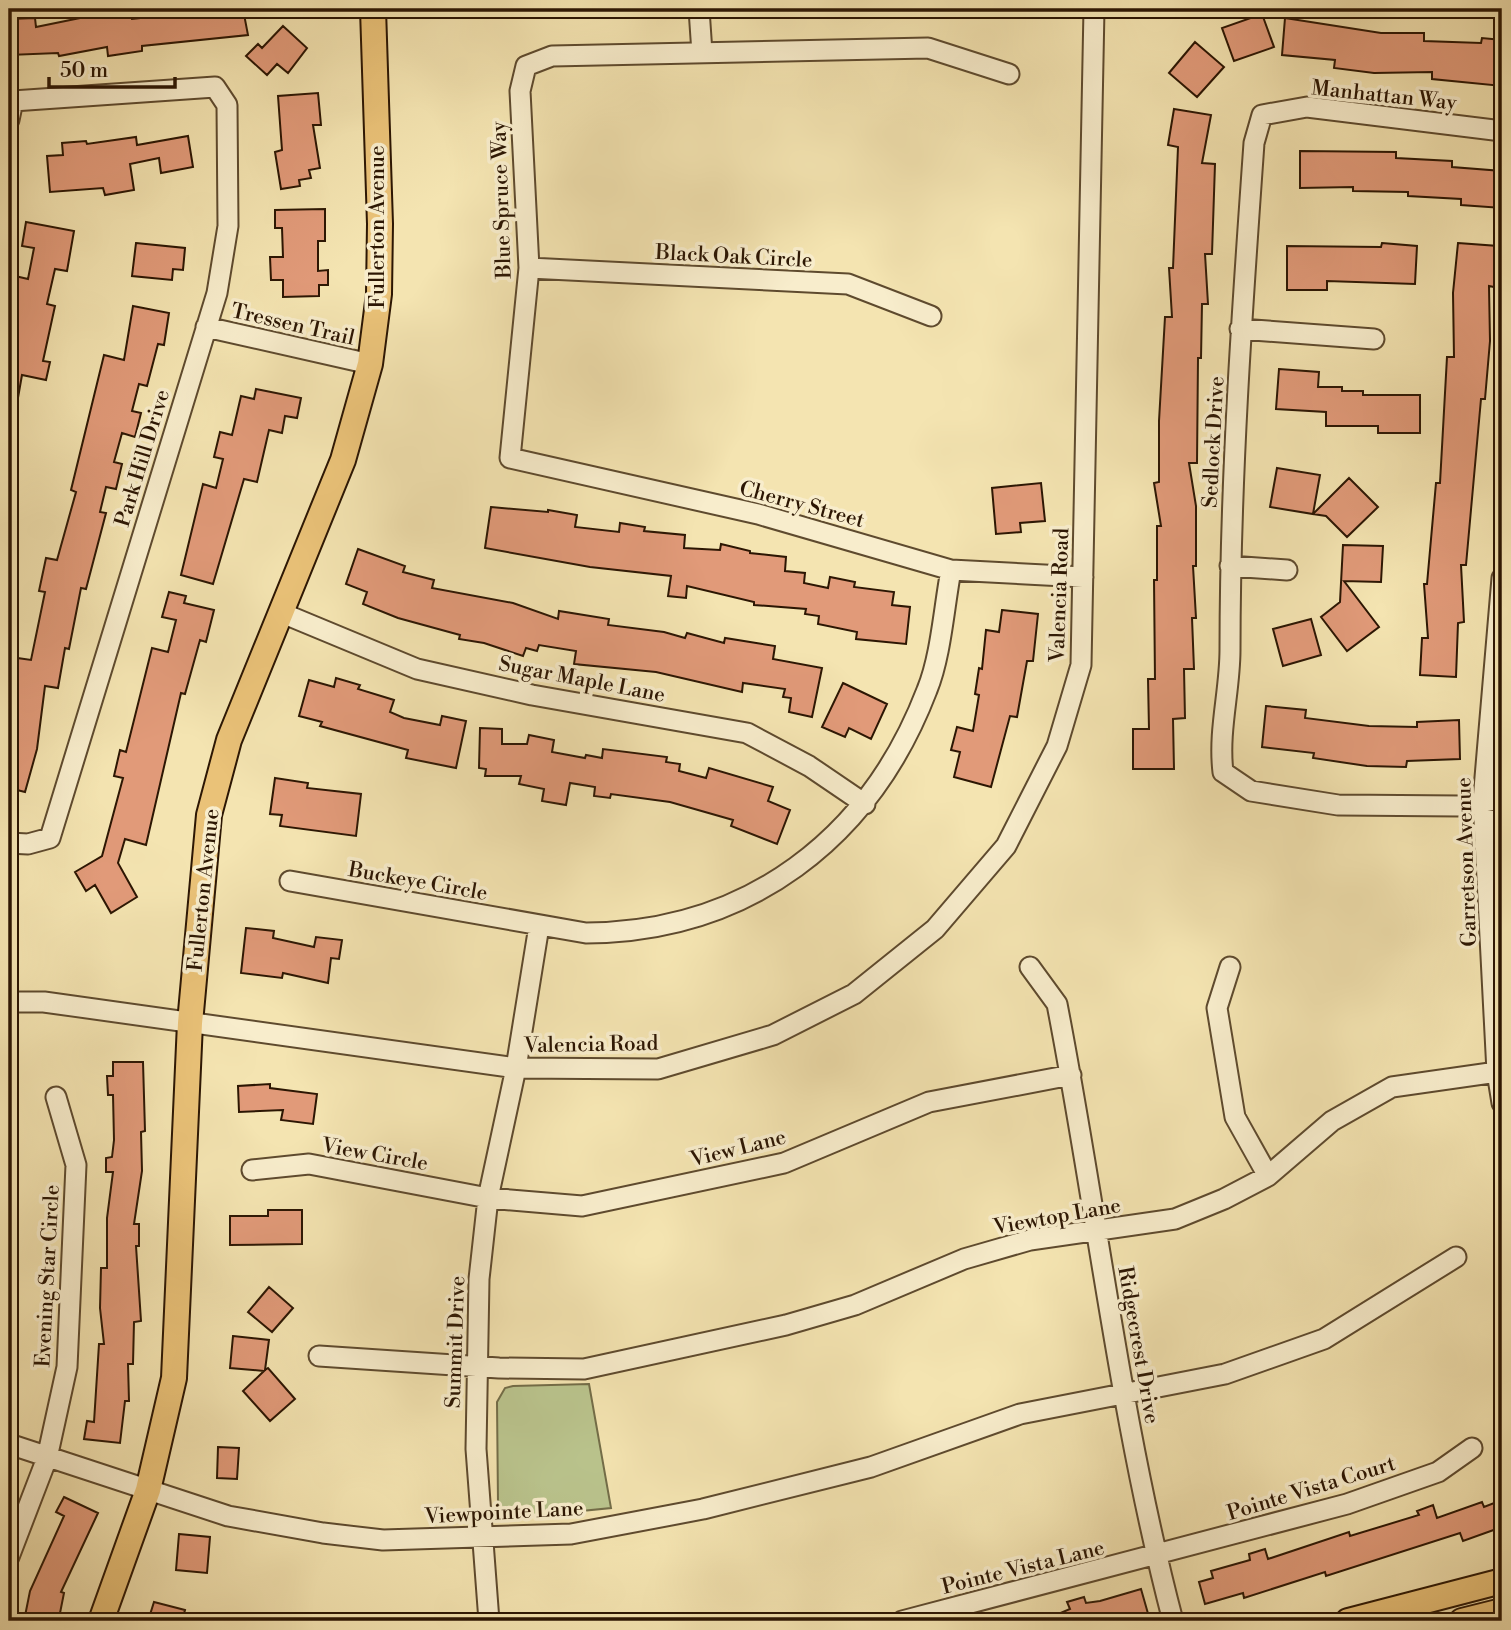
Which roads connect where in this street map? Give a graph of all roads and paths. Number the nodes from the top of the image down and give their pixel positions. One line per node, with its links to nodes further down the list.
1 (373, 9): 14 (main road, Fullerton Avenue)
2 (699, 9): 4 (street)
3 (1094, 9): 19 (street, Valencia Road)
4 (702, 53): 5 (street); 9 (street, Blue Spruce Way)
5 (1009, 74)
6 (1262, 115): 8 (street, Manhattan Way); 12 (street, Sedlock Drive)
7 (9, 120): 11 (street, Park Hill Drive)
8 (1502, 131)
9 (529, 268): 10 (street, Black Oak Circle); 15 (street, Blue Spruce Way)
10 (931, 316)
11 (206, 327): 14 (street, Tressen Trail); 24 (street, Park Hill Drive)
12 (1240, 329): 13 (street); 16 (street, Sedlock Drive)
13 (1374, 339)
14 (370, 364): 21 (main road, Fullerton Avenue)
15 (510, 458): 17 (street, Cherry Street)
16 (1230, 566): 18 (street); 22 (street, Sedlock Drive)
17 (951, 570): 19 (street, Cherry Street); 23 (street, Buckeye Circle)
18 (1287, 570)
19 (1083, 577): 31 (street, Valencia Road)
20 (1502, 578): 22 (street, Garretson Avenue)
21 (282, 613): 23 (street, Sugar Maple Lane); 30 (main road, Fullerton Avenue)
22 (1492, 800): 32 (street, Garretson Avenue)
23 (865, 804): 26 (street, Buckeye Circle)
24 (9, 843)
25 (290, 881): 26 (street, Buckeye Circle)
26 (539, 926): 31 (street, Summit Drive)
27 (1030, 967): 33 (street, Ridgecrest Drive)
28 (1230, 967): 37 (street)
29 (9, 1002): 30 (street, Valencia Road)
30 (190, 1023): 31 (street, Valencia Road); 47 (main road, Fullerton Avenue)
31 (516, 1068): 38 (street, Summit Drive)
32 (1497, 1072): 35 (street, Garretson Avenue); 37 (street, Viewtop Lane)
33 (1071, 1075): 38 (street, View Lane); 39 (street, Ridgecrest Drive)
34 (56, 1097): 46 (street, Evening Star Circle)
35 (1502, 1103)
36 (252, 1170): 38 (street, View Circle)
37 (1268, 1176): 39 (street, Viewtop Lane)
38 (488, 1198): 42 (street, Summit Drive)
39 (1096, 1231): 42 (street, Viewtop Lane); 43 (street, Ridgecrest Drive)
40 (1456, 1257): 43 (street, Viewpointe Lane)
41 (319, 1356): 42 (street, Viewtop Lane)
42 (476, 1366): 48 (street, Summit Drive)
43 (1124, 1393): 48 (street, Viewpointe Lane); 49 (street, Ridgecrest Drive)
44 (9, 1444): 46 (street, Viewpointe Lane)
45 (1472, 1448): 49 (street, Pointe Vista Court)
46 (47, 1458): 47 (street, Viewpointe Lane); 50 (street, Evening Star Circle)
47 (148, 1490): 48 (street, Viewpointe Lane); 53 (main road, Fullerton Avenue)
48 (480, 1538): 54 (street, Summit Drive)
49 (1156, 1556): 55 (street, Pointe Vista Lane); 56 (street, Ridgecrest Drive)
50 (9, 1557)
51 (1502, 1581): 57 (main road)
52 (1502, 1611): 58 (main road)
53 (100, 1621)
54 (488, 1621)
55 (901, 1621)
56 (1173, 1621)
57 (1348, 1621)
58 (1462, 1621)

